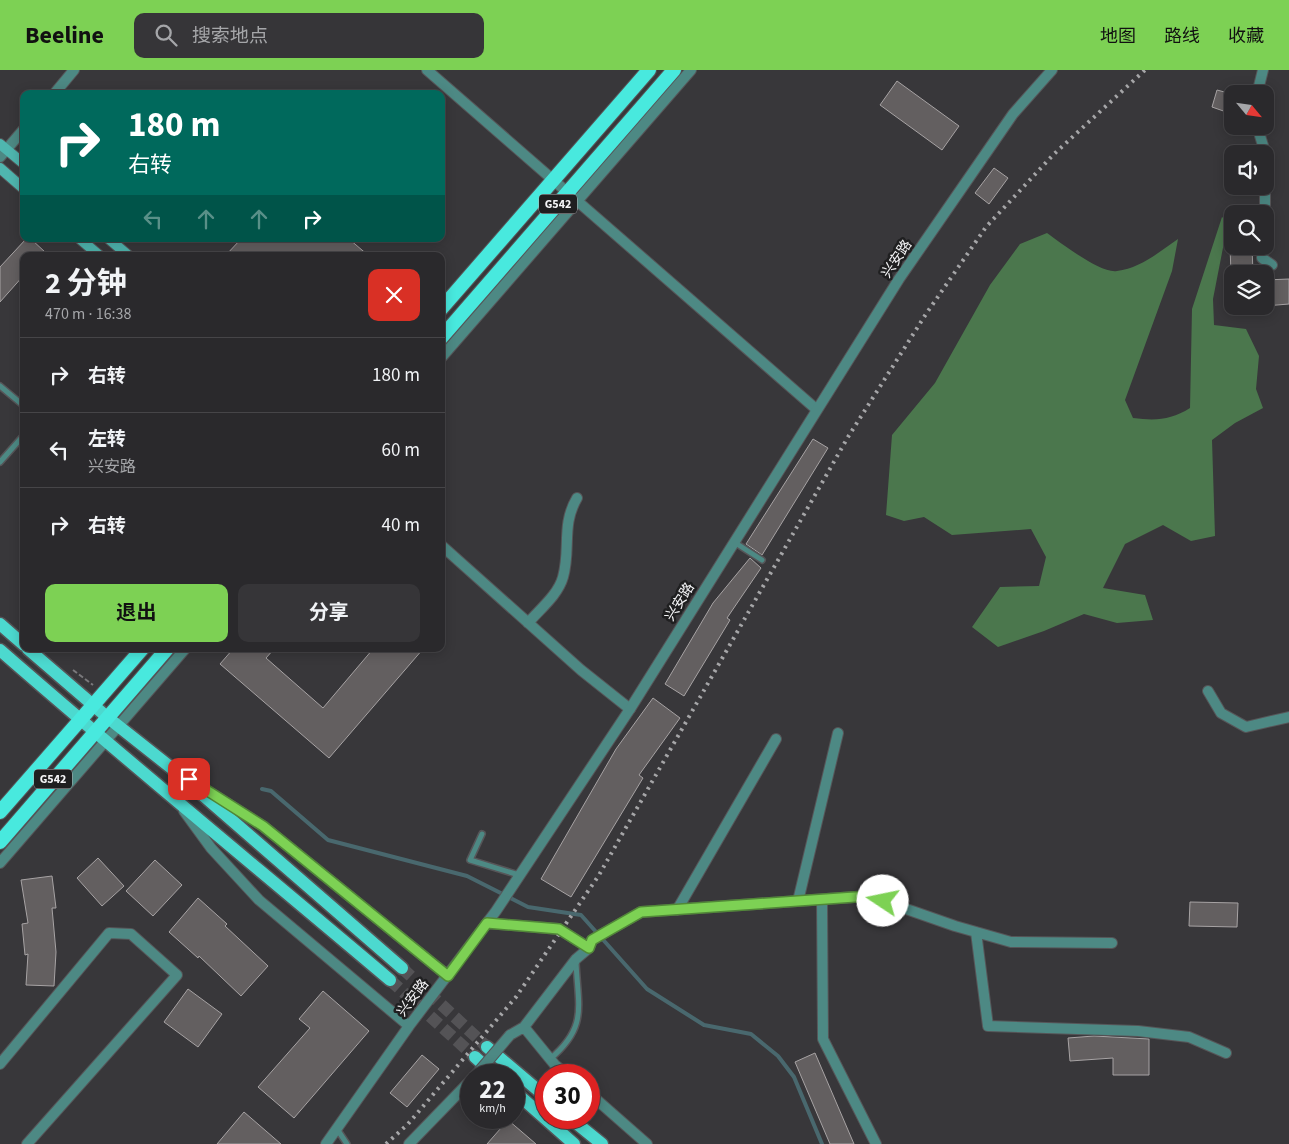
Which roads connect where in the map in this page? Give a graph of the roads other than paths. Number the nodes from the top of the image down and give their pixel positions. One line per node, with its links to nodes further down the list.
1 (74, 70): 9 (street)
2 (427, 70): 15 (street)
3 (649, 70): 15 (highway, G542)
4 (674, 70): 17 (highway, G542)
5 (691, 70): 17 (street)
6 (1052, 70): 30 (street, 兴安路)
7 (1263, 70): 8 (street)
8 (1259, 85)
9 (57, 90)
10 (20, 133): 12 (street)
11 (1260, 135): 18 (street)
12 (2, 150): 13 (main road)
13 (20, 161)
14 (0, 168): 16 (main road)
15 (554, 180): 17 (street); 25 (highway, G542)
16 (20, 186)
17 (573, 197): 26 (highway, G542); 27 (street); 30 (street)
18 (1265, 205)
19 (84, 242): 21 (main road)
20 (113, 242): 22 (main road)
21 (95, 252)
22 (124, 252)
23 (1262, 255): 24 (street)
24 (1272, 265)
25 (445, 304)
26 (445, 334)
27 (445, 353)
28 (0, 386): 29 (lane)
29 (20, 403)
30 (816, 409): 34 (street, 兴安路)
31 (20, 440): 32 (lane)
32 (0, 462)
33 (577, 498): 37 (street)
34 (734, 542): 36 (lane); 47 (street, 兴安路)
35 (445, 549): 37 (street)
36 (762, 560)
37 (528, 623): 47 (street)
38 (0, 624): 39 (main road)
39 (20, 642)
40 (0, 650): 49 (main road)
41 (32, 652): 46 (main road)
42 (139, 652): 46 (highway, G542)
43 (165, 652): 50 (highway, G542)
44 (182, 652): 50 (street)
45 (1208, 691): 48 (street)
46 (93, 704): 49 (highway, G542); 50 (main road)
47 (630, 708): 60 (street, 兴安路)
48 (1289, 717)
49 (79, 719): 52 (main road); 56 (highway, G542)
50 (112, 721): 52 (highway, G542); 54 (main road)
51 (838, 734): 62 (street)
52 (98, 736): 55 (main road); 58 (highway, G542); 59 (street)
53 (776, 739): 63 (street)
54 (174, 770): 69 (main road); 70 (street)
55 (171, 794): 71 (main road); 72 (street)
56 (0, 812)
57 (482, 834): 60 (lane)
58 (0, 842)
59 (0, 863)
60 (517, 878): 64 (street, 兴安路)
61 (822, 900): 62 (street); 65 (street); 95 (street)
62 (798, 901): 63 (street)
63 (677, 910): 66 (street)
64 (487, 923): 66 (street); 70 (street, 兴安路)
65 (976, 932): 67 (street); 75 (street)
66 (590, 944): 68 (street)
67 (1112, 944)
68 (576, 959): 73 (street); 77 (lane)
69 (402, 968)
70 (448, 976): 72 (street, 兴安路)
71 (390, 980)
72 (409, 1026): 86 (street, 兴安路)
73 (524, 1027): 77 (street); 80 (street, bridge)
74 (487, 1047): 82 (main road)
75 (1226, 1053)
76 (475, 1057): 79 (main road)
77 (550, 1059): 81 (street)
78 (0, 1064): 88 (street)
79 (483, 1064)
80 (485, 1064)
81 (556, 1064)
82 (535, 1088)
83 (460, 1091): 91 (street)
84 (525, 1101): 92 (main road)
85 (600, 1102): 94 (street)
86 (338, 1129): 89 (street, 兴安路); 90 (lane)
87 (584, 1129): 93 (main road)
88 (28, 1144)
89 (326, 1144)
90 (348, 1144)
91 (409, 1144)
92 (574, 1144)
93 (602, 1144)
94 (647, 1144)
95 (876, 1144)

